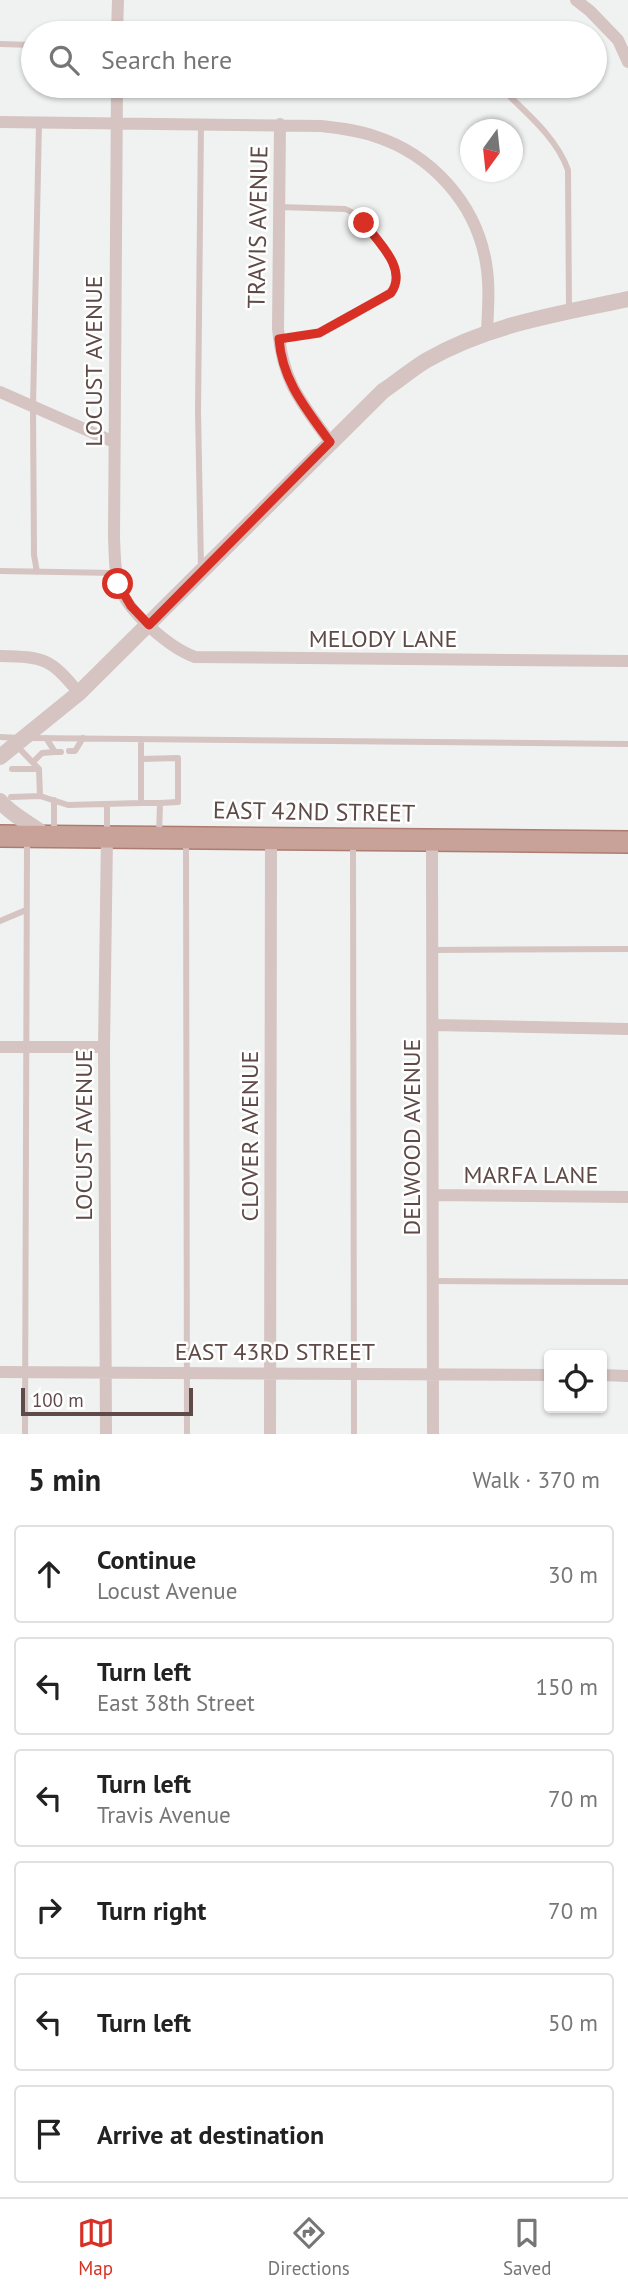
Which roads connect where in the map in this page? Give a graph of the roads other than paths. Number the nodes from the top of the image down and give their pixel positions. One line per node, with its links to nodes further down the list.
1 (118, 0): 3 (street)
2 (576, 0): 4 (street)
3 (117, 21)
4 (600, 21)
5 (607, 28): 8 (street)
6 (0, 44): 7 (lane)
7 (21, 45)
8 (628, 62)
9 (117, 98): 13 (street, LOCUST AVENUE)
10 (511, 98): 18 (lane)
11 (0, 122): 12 (street)
12 (39, 122): 13 (street); 22 (lane)
13 (117, 123): 14 (street); 23 (street, LOCUST AVENUE)
14 (201, 123): 15 (street); 28 (lane)
15 (280, 124): 16 (street, TRAVIS AVENUE); 19 (street)
16 (279, 207): 20 (street, TRAVIS AVENUE); 20 (lane)
17 (628, 299): 18 (street)
18 (569, 312): 19 (street)
19 (488, 332): 24 (street)
20 (279, 339): 24 (street, TRAVIS AVENUE)
21 (0, 392): 22 (street)
22 (33, 406): 23 (street); 26 (lane)
23 (114, 442): 27 (street, LOCUST AVENUE)
24 (330, 442): 28 (street)
25 (0, 571): 26 (lane)
26 (37, 572): 27 (lane)
27 (117, 573): 29 (street, LOCUST AVENUE)
28 (201, 573): 29 (street)
29 (149, 625): 31 (street, MELODY LANE); 32 (street)
30 (0, 656): 32 (street)
31 (628, 661)
32 (79, 692): 37 (street)
33 (46, 738): 34 (lane); 37 (lane); 38 (lane)
34 (83, 738): 35 (lane); 38 (lane)
35 (141, 739): 36 (lane); 39 (lane)
36 (628, 744)
37 (9, 746): 40 (lane); 41 (street)
38 (62, 752): 40 (lane)
39 (141, 759): 46 (lane); 47 (lane)
40 (33, 762): 42 (lane)
41 (6, 769): 42 (lane)
42 (39, 769): 43 (lane)
43 (40, 796): 44 (lane); 45 (lane)
44 (6, 799): 51 (street)
45 (54, 800): 48 (lane); 51 (lane)
46 (141, 803): 47 (lane); 48 (lane)
47 (160, 803): 52 (lane)
48 (107, 804): 50 (lane)
49 (0, 836): 51 (highway, EAST 42ND STREET)
50 (107, 836): 51 (highway, EAST 42ND STREET); 52 (highway, EAST 42ND STREET); 64 (street, LOCUST AVENUE)
51 (43, 837): 58 (lane)
52 (159, 837): 53 (highway, EAST 42ND STREET)
53 (186, 837): 54 (highway, EAST 42ND STREET); 74 (lane)
54 (271, 838): 55 (highway, EAST 42ND STREET); 75 (street, CLOVER AVENUE)
55 (353, 839): 56 (highway, EAST 42ND STREET); 76 (lane)
56 (432, 840): 57 (highway, EAST 42ND STREET); 61 (street, DELWOOD AVENUE)
57 (628, 842)
58 (26, 910): 59 (lane); 66 (lane)
59 (0, 921)
60 (628, 949): 61 (lane)
61 (433, 950): 62 (street, DELWOOD AVENUE)
62 (433, 1026): 63 (street); 67 (street, DELWOOD AVENUE)
63 (628, 1029)
64 (104, 1046): 66 (street); 73 (street, LOCUST AVENUE)
65 (0, 1047): 66 (street)
66 (26, 1047): 72 (lane)
67 (433, 1195): 68 (street, MARFA LANE); 69 (street, DELWOOD AVENUE)
68 (628, 1197)
69 (432, 1282): 70 (lane); 77 (street, DELWOOD AVENUE)
70 (628, 1282)
71 (0, 1372): 72 (street, EAST 43RD STREET)
72 (26, 1372): 73 (street, EAST 43RD STREET); 81 (lane)
73 (107, 1372): 74 (street, EAST 43RD STREET); 82 (street, LOCUST AVENUE)
74 (187, 1373): 75 (street, EAST 43RD STREET); 83 (lane)
75 (270, 1373): 76 (street, EAST 43RD STREET); 84 (street, CLOVER AVENUE)
76 (353, 1374): 77 (street, EAST 43RD STREET); 85 (lane)
77 (433, 1374): 78 (street, EAST 43RD STREET); 86 (street, DELWOOD AVENUE)
78 (544, 1375)
79 (607, 1376): 80 (street)
80 (628, 1376)
81 (25, 1434)
82 (106, 1434)
83 (187, 1434)
84 (270, 1434)
85 (354, 1434)
86 (433, 1434)

